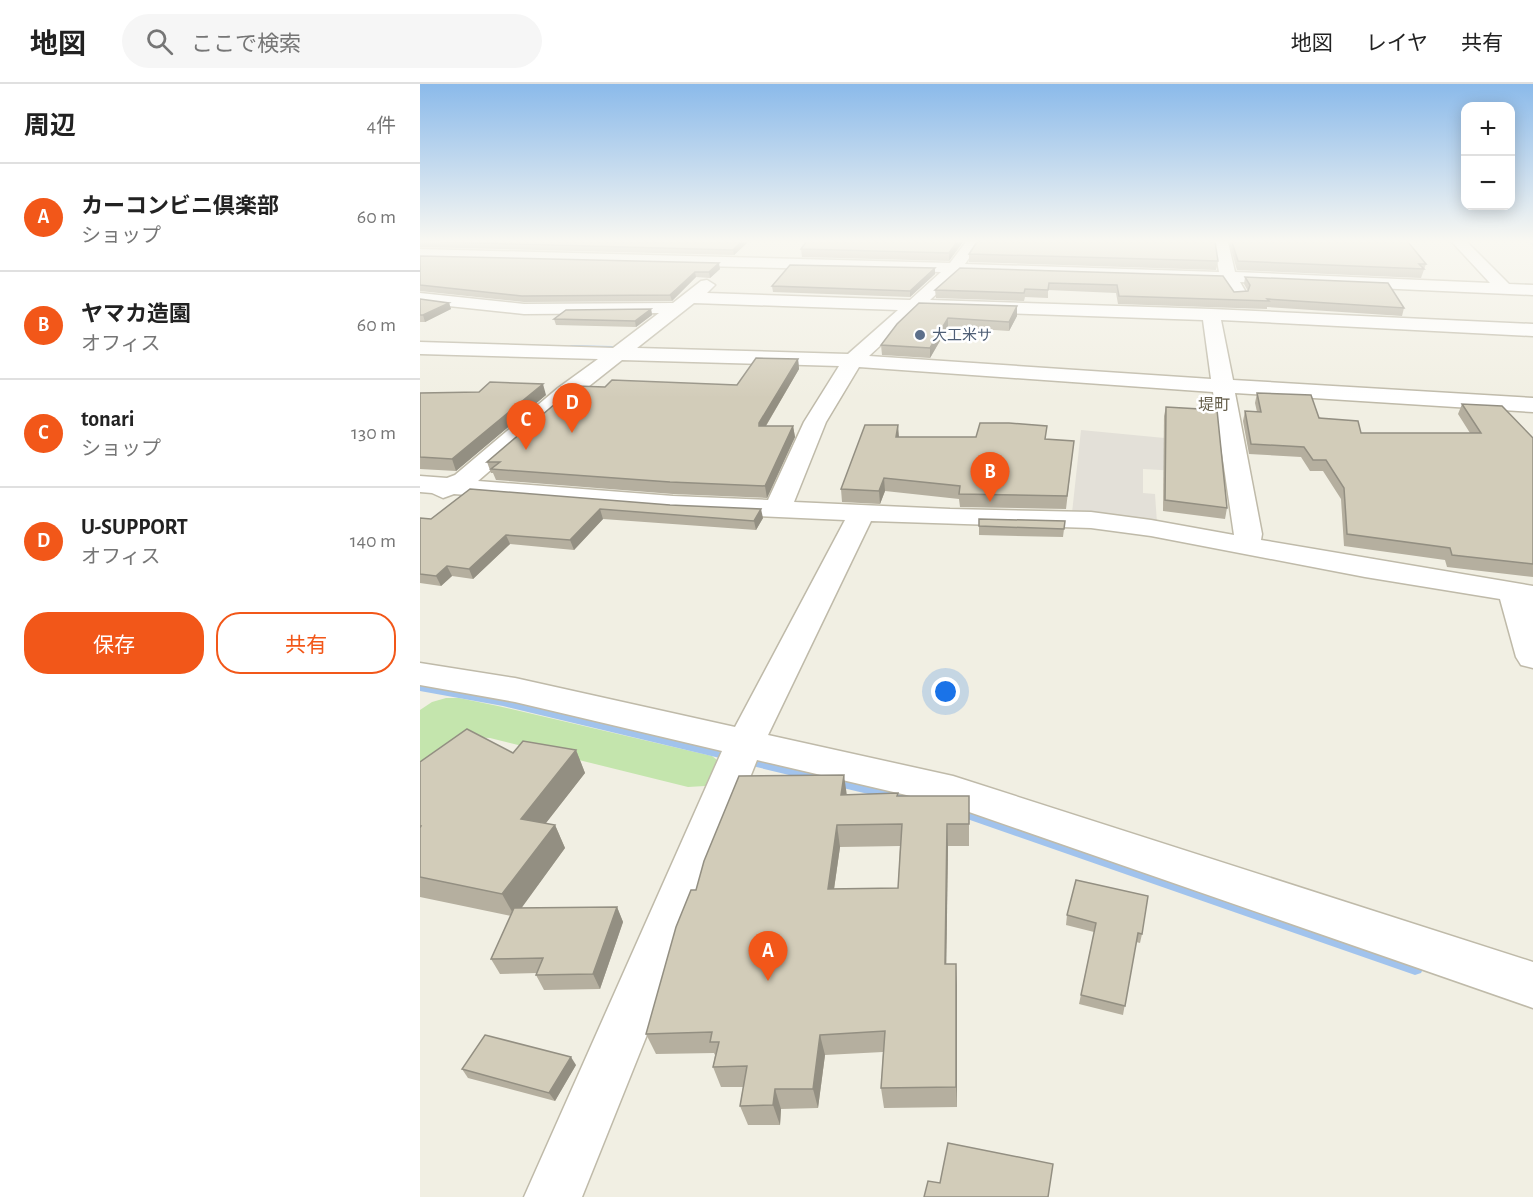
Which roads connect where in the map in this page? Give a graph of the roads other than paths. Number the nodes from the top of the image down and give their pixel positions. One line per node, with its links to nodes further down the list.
1 (694, 294): 6 (street)
2 (927, 294): 7 (street)
3 (1238, 294): 10 (street)
4 (1516, 294): 8 (street)
5 (420, 298): 6 (street)
6 (683, 303): 7 (street); 13 (street)
7 (915, 305): 9 (street); 14 (street)
8 (1533, 307)
9 (1211, 314): 10 (street); 15 (street)
10 (1251, 316): 11 (street)
11 (1533, 330)
12 (420, 348): 13 (street)
13 (616, 353): 14 (street); 20 (street)
14 (853, 360): 15 (street); 22 (street)
15 (1224, 386): 16 (street); 24 (street)
16 (1501, 403): 17 (street); 18 (street)
17 (1533, 405)
18 (1519, 424)
19 (420, 484): 20 (street)
20 (451, 486): 21 (street); 22 (street)
21 (420, 506)
22 (778, 509): 23 (street)
23 (862, 513): 24 (street); 28 (street)
24 (1245, 546): 25 (street)
25 (1523, 593): 26 (street)
26 (1533, 657)
27 (420, 674): 28 (street)
28 (745, 743): 29 (street); 30 (street)
29 (1533, 985)
30 (553, 1197)

